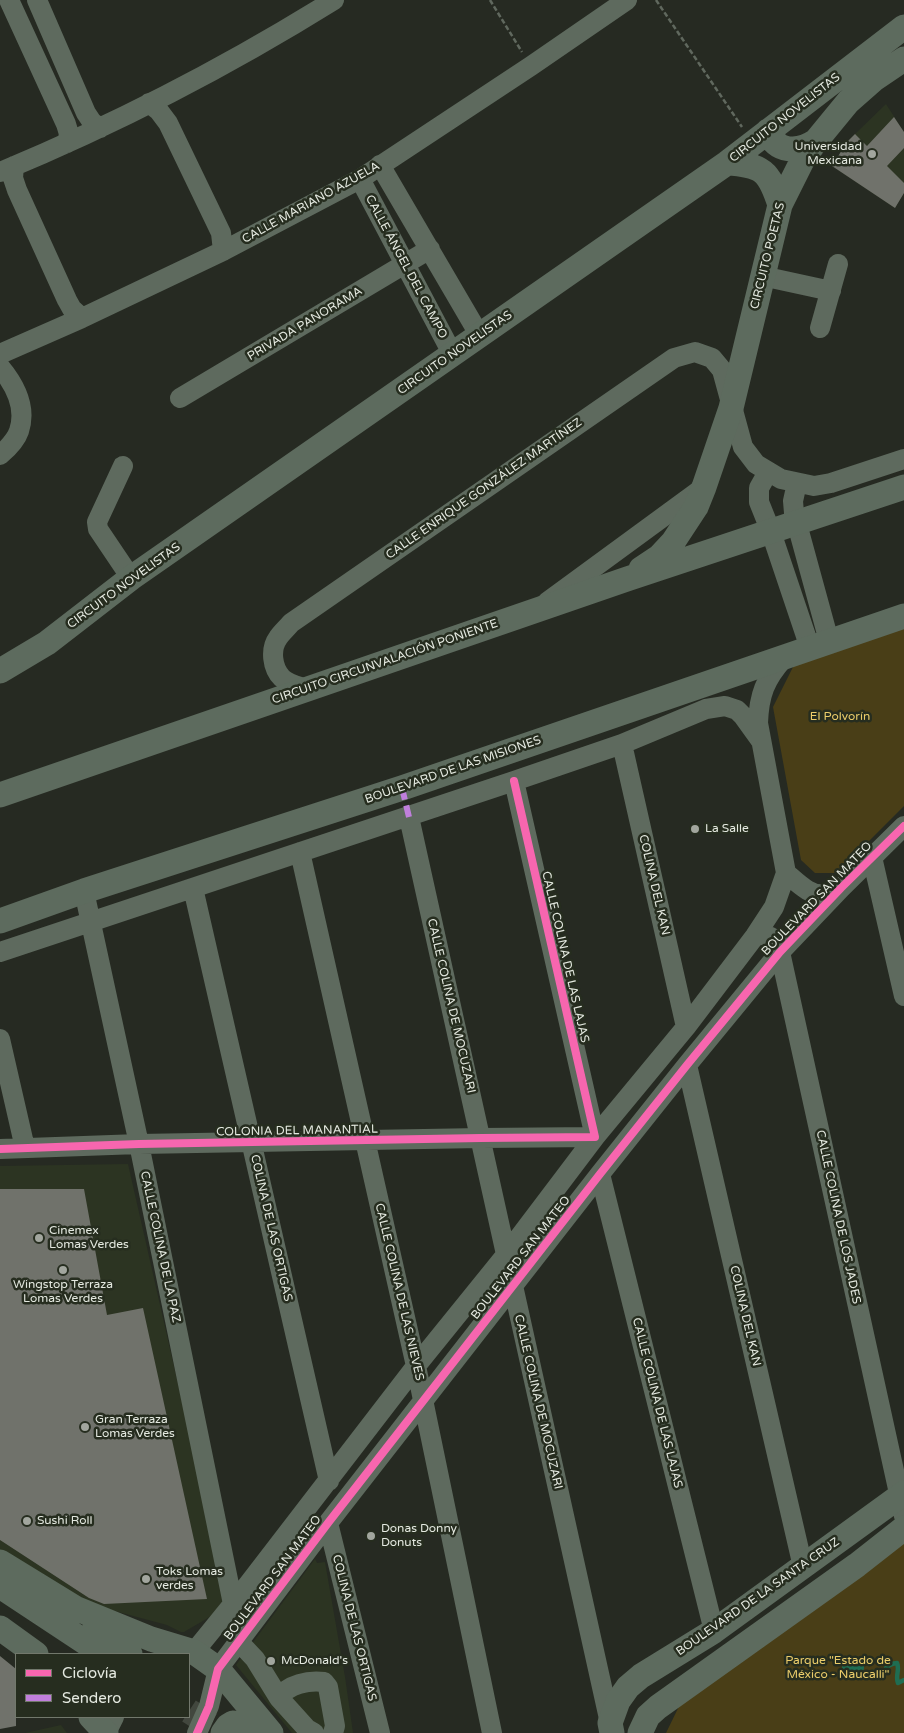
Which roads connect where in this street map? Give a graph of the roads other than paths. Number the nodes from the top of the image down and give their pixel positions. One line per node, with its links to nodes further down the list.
1 (9, 0): 11 (street)
2 (37, 0): 8 (street)
3 (334, 0): 7 (street)
4 (627, 0): 13 (street, CALLE MARIANO AZUELA)
5 (904, 27): 9 (main road, CIRCUITO NOVELISTAS)
6 (904, 58): 10 (main road, CIRCUITO POETAS)
7 (149, 103): 8 (street); 18 (street)
8 (100, 128): 11 (street)
9 (760, 136): 10 (main road); 12 (main road, CIRCUITO NOVELISTAS)
10 (816, 141): 16 (main road, CIRCUITO POETAS)
11 (67, 143): 14 (street)
12 (727, 163): 16 (main road); 25 (main road, CIRCUITO NOVELISTAS)
13 (380, 165): 15 (street, CALLE MARIANO AZUELA); 17 (street)
14 (7, 169): 23 (street)
15 (360, 179): 18 (street, CALLE MARIANO AZUELA); 19 (street, CALLE ÁNGEL DEL CAMPO)
16 (780, 205): 21 (main road, CIRCUITO POETAS)
17 (430, 250): 19 (street, PRIVADA PANORAMA); 25 (street)
18 (224, 251): 23 (street, CALLE MARIANO AZUELA)
19 (405, 264): 27 (street, CALLE ÁNGEL DEL CAMPO); 29 (street, PRIVADA PANORAMA)
20 (838, 264): 22 (street)
21 (762, 276): 22 (street); 30 (main road, CIRCUITO POETAS)
22 (830, 291): 24 (street)
23 (82, 318): 26 (street, CALLE MARIANO AZUELA)
24 (820, 328)
25 (480, 336): 27 (main road, CIRCUITO NOVELISTAS)
26 (0, 354)
27 (453, 355): 40 (main road, CIRCUITO NOVELISTAS)
28 (0, 367): 31 (street)
29 (180, 398)
30 (731, 408): 34 (street); 36 (main road, CIRCUITO POETAS); 47 (street, CALLE ENRIQUE GONZÁLEZ MARTÍNEZ)
31 (0, 456)
32 (904, 459): 35 (street)
33 (124, 466): 40 (street)
34 (768, 472): 35 (street); 39 (street)
35 (797, 483): 38 (street)
36 (704, 487): 41 (main road, CIRCUITO POETAS); 42 (street)
37 (904, 487): 38 (main road, CIRCUITO CIRCUNVALACIÓN PONIENTE)
38 (796, 523): 39 (main road, CIRCUITO CIRCUNVALACIÓN PONIENTE); 44 (street)
39 (771, 532): 41 (main road, CIRCUITO CIRCUNVALACIÓN PONIENTE); 44 (street)
40 (131, 578): 46 (main road, CIRCUITO NOVELISTAS)
41 (627, 580): 42 (main road, CIRCUITO CIRCUNVALACIÓN PONIENTE)
42 (533, 612): 47 (main road, CIRCUITO CIRCUNVALACIÓN PONIENTE)
43 (904, 616): 44 (main road, BOULEVARD DE LAS MISIONES)
44 (820, 644): 45 (main road, BOULEVARD DE LAS MISIONES)
45 (784, 658): 48 (street); 59 (main road, BOULEVARD DE LAS MISIONES)
46 (0, 671)
47 (307, 689): 51 (main road, CIRCUITO CIRCUNVALACIÓN PONIENTE)
48 (761, 741): 49 (street); 56 (street)
49 (622, 744): 50 (street); 66 (street, COLINA DEL KAN)
50 (514, 782): 52 (street); 69 (street, CALLE COLINA DE LAS LAJAS)
51 (0, 795)
52 (408, 817): 54 (street); 70 (street, CALLE COLINA DE MOCUZARI)
53 (904, 826): 55 (street, BOULEVARD SAN MATEO)
54 (300, 852): 57 (street); 71 (street, CALLE COLINA DE LAS NIEVES)
55 (872, 857): 58 (street, BOULEVARD SAN MATEO); 65 (street)
56 (786, 873): 58 (street); 62 (street, BOULEVARD SAN MATEO)
57 (193, 888): 61 (street); 72 (street, COLINA DE LAS ORTIGAS)
58 (840, 888): 64 (street, BOULEVARD SAN MATEO)
59 (84, 891): 60 (main road, BOULEVARD DE LAS MISIONES); 61 (street, CALLE COLINA DE LA PAZ)
60 (0, 921)
61 (91, 921): 63 (street); 73 (street, CALLE COLINA DE LA PAZ)
62 (755, 936): 64 (street, CALLE COLINA DE LOS JADES); 66 (street, BOULEVARD SAN MATEO)
63 (0, 952)
64 (780, 952): 68 (street, BOULEVARD SAN MATEO); 82 (street, CALLE COLINA DE LOS JADES)
65 (904, 996)
66 (686, 1027): 69 (street, BOULEVARD SAN MATEO)
67 (0, 1038): 74 (street)
68 (687, 1065): 76 (street, BOULEVARD SAN MATEO); 86 (street, COLINA DEL KAN)
69 (594, 1137): 70 (street, COLONIA DEL MANANTIAL); 77 (street, BOULEVARD SAN MATEO)
70 (481, 1138): 71 (street, COLONIA DEL MANANTIAL); 77 (street, CALLE COLINA DE MOCUZARI)
71 (365, 1141): 72 (street, COLONIA DEL MANANTIAL); 79 (street, CALLE COLINA DE LAS NIEVES)
72 (251, 1143): 73 (street, COLONIA DEL MANANTIAL); 81 (street, COLINA DE LAS ORTIGAS)
73 (139, 1144): 74 (street, COLONIA DEL MANANTIAL); 88 (street, CALLE COLINA DE LA PAZ)
74 (25, 1148): 75 (street, COLONIA DEL MANANTIAL)
75 (0, 1149)
76 (600, 1174): 78 (street, BOULEVARD SAN MATEO); 92 (street, CALLE COLINA DE LAS LAJAS)
77 (505, 1256): 78 (street, CALLE COLINA DE MOCUZARI); 79 (street, BOULEVARD SAN MATEO)
78 (512, 1287): 80 (street, BOULEVARD SAN MATEO); 103 (street, CALLE COLINA DE MOCUZARI)
79 (416, 1366): 80 (street, CALLE COLINA DE LAS NIEVES); 81 (street, BOULEVARD SAN MATEO)
80 (424, 1402): 83 (street, BOULEVARD SAN MATEO); 112 (street, CALLE COLINA DE LAS NIEVES)
81 (329, 1481): 88 (street, BOULEVARD SAN MATEO)
82 (902, 1502): 86 (main road, BOULEVARD DE LA SANTA CRUZ)
83 (328, 1524): 93 (street, BOULEVARD SAN MATEO); 111 (street, COLINA DE LAS ORTIGAS)
84 (904, 1528): 113 (main road)
85 (0, 1562): 90 (main road)
86 (803, 1567): 92 (main road, BOULEVARD DE LA SANTA CRUZ)
87 (0, 1586): 96 (main road)
88 (234, 1604): 98 (street, BOULEVARD SAN MATEO)
89 (0, 1606): 95 (main road)
90 (75, 1608): 97 (main road); 98 (main road)
91 (0, 1628): 94 (main road)
92 (714, 1631): 103 (main road, BOULEVARD DE LA SANTA CRUZ)
93 (239, 1642): 99 (street, BOULEVARD SAN MATEO); 100 (street)
94 (35, 1653)
95 (73, 1653)
96 (100, 1653)
97 (129, 1653)
98 (191, 1653): 99 (main road)
99 (218, 1669): 105 (street, BOULEVARD SAN MATEO); 108 (main road)
100 (279, 1698): 109 (street); 110 (street)
101 (92, 1718): 104 (main road)
102 (114, 1718): 104 (street)
103 (611, 1728)
104 (106, 1733)
105 (197, 1733)
106 (223, 1733): 107 (main road)
107 (253, 1733)
108 (271, 1733)
109 (314, 1733)
110 (333, 1733)
111 (380, 1733)
112 (492, 1733)
113 (640, 1733)

